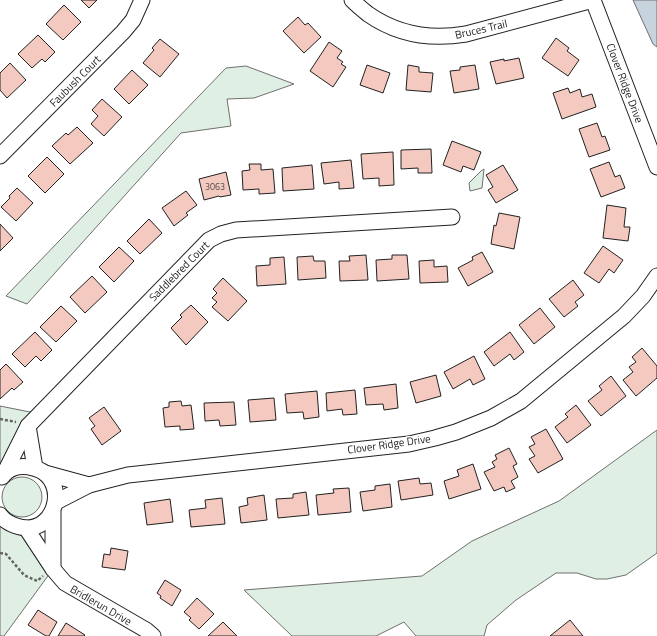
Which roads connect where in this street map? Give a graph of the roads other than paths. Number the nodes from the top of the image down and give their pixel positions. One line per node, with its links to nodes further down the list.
1 (142, 0): 4 (street, Faubush Court)
2 (352, 0): 3 (street, Bruces Trail)
3 (593, 0): 5 (street, Clover Ridge Drive)
4 (0, 156)
5 (657, 167)
6 (452, 217): 8 (street, Saddlebred Court)
7 (657, 276): 11 (street, Clover Ridge Drive)
8 (28, 426): 9 (street); 10 (street, Saddlebred Court)
9 (40, 470): 10 (street); 11 (street); 12 (street)
10 (2, 477)
11 (89, 485): 12 (street, Clover Ridge Drive)
12 (54, 507): 14 (street, Clover Ridge Drive); 15 (street)
13 (1, 518): 14 (street)
14 (26, 528): 15 (street, Bridlerun Drive)
15 (53, 569): 16 (street, Bridlerun Drive)
16 (153, 636)

